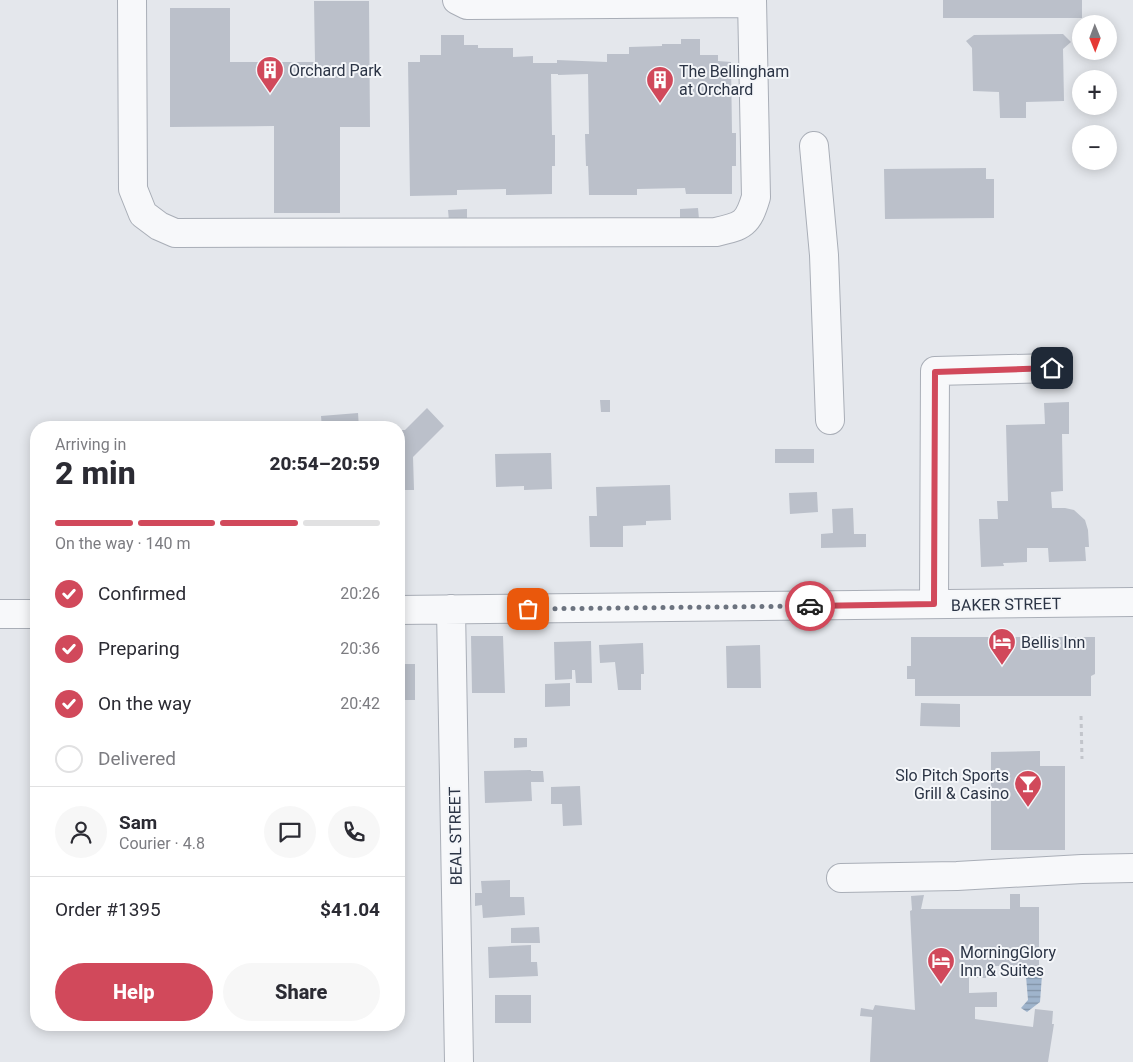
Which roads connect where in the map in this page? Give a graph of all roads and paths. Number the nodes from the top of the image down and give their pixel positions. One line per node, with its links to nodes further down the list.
1 (132, 0): 3 (street)
2 (457, 0): 3 (street)
3 (752, 2)
4 (814, 146): 6 (street)
5 (1052, 368): 8 (street)
6 (830, 420)
7 (1133, 602): 8 (street, BAKER STREET)
8 (934, 604): 9 (street, BAKER STREET)
9 (451, 609): 10 (street, BAKER STREET); 17 (street, BEAL STREET)
10 (405, 610)
11 (0, 614): 12 (street)
12 (30, 614)
13 (1081, 716): 14 (path)
14 (1082, 758)
15 (1133, 868): 16 (street)
16 (840, 878)
17 (458, 1062)

